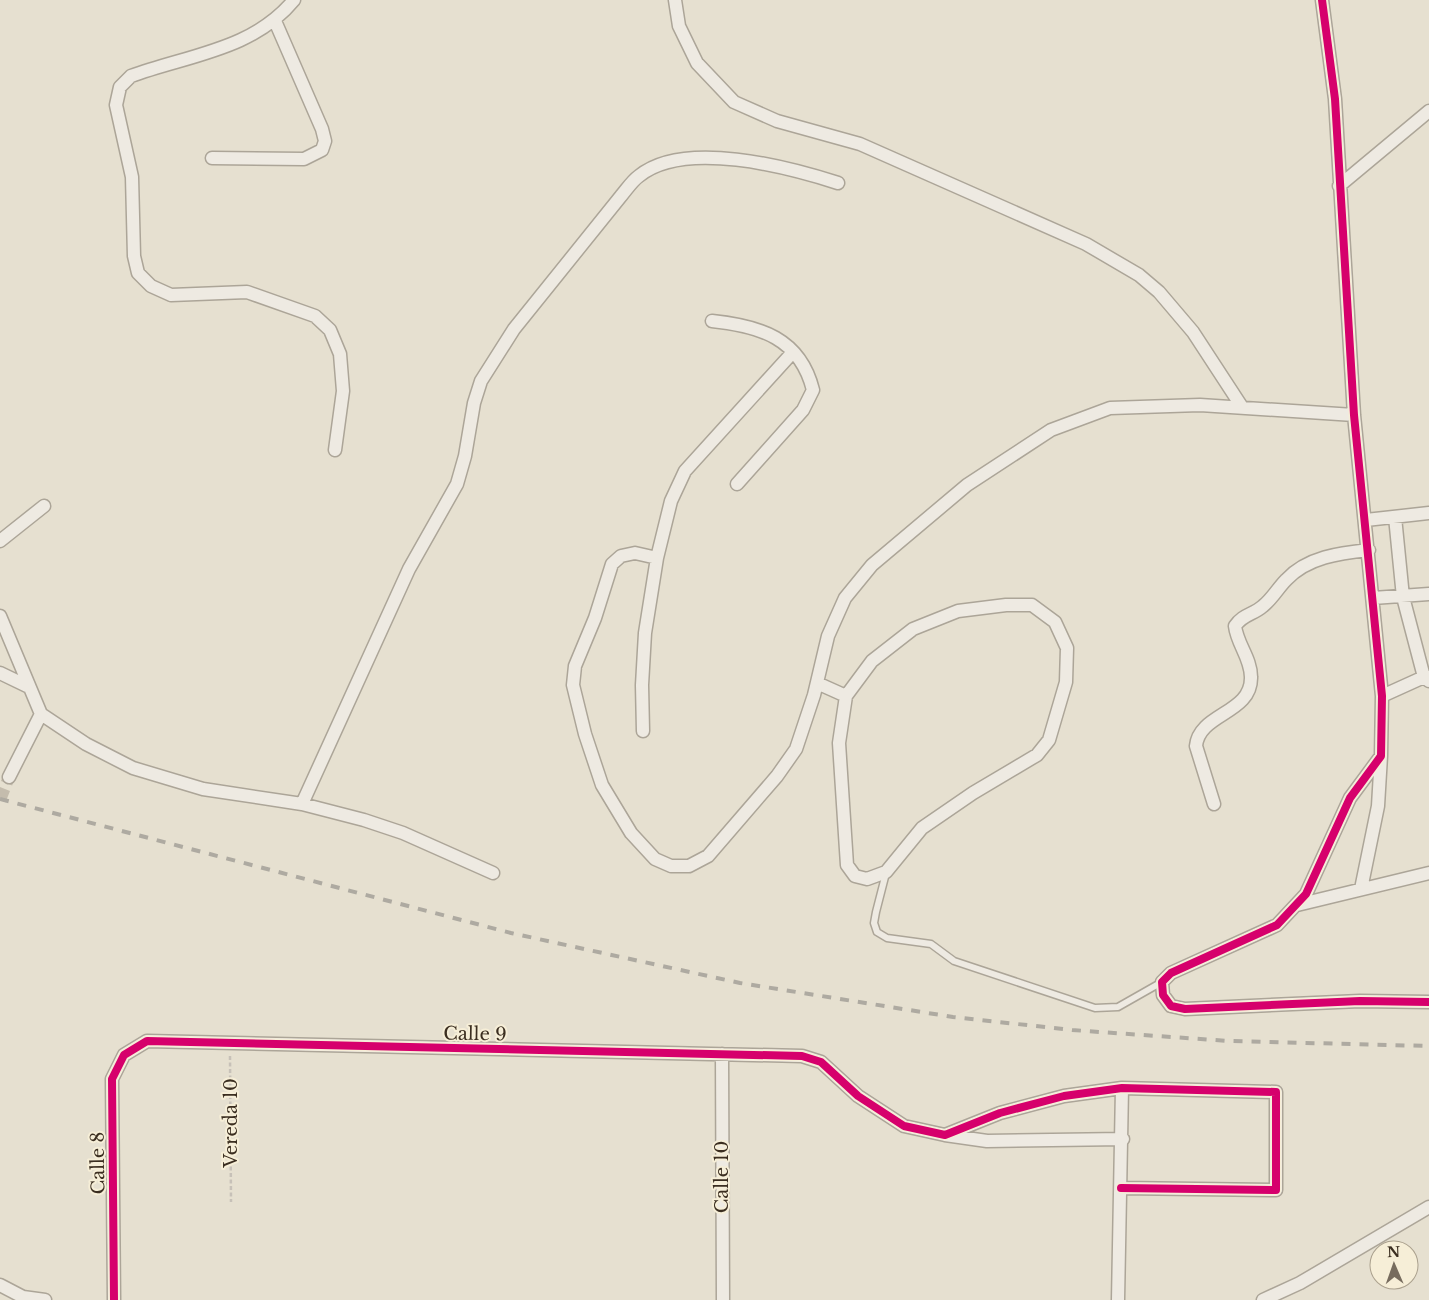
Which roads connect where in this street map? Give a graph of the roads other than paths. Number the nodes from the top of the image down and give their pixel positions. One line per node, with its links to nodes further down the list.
1 (294, 0): 4 (street)
2 (675, 0): 11 (street)
3 (1322, 0): 8 (street)
4 (275, 21): 6 (street); 13 (street)
5 (1429, 111): 8 (street)
6 (212, 158)
7 (838, 183): 36 (street)
8 (1339, 186): 12 (street)
9 (712, 321): 10 (street)
10 (793, 352): 14 (street); 21 (street)
11 (1242, 407): 12 (street); 28 (street)
12 (1354, 415): 18 (street)
13 (335, 450)
14 (737, 484)
15 (44, 506): 19 (street)
16 (1429, 513): 17 (street)
17 (1395, 517): 18 (street); 23 (street)
18 (1366, 520): 20 (street)
19 (0, 541)
20 (1368, 550): 24 (street); 37 (street)
21 (658, 558): 28 (street); 33 (street)
22 (1429, 594): 23 (street)
23 (1403, 597): 24 (street); 27 (street)
24 (1373, 598): 31 (street)
25 (0, 616): 29 (street)
26 (0, 673): 29 (street)
27 (1427, 678): 31 (street)
28 (817, 683): 30 (street)
29 (27, 686): 32 (street)
30 (846, 696): 38 (street); 38 (street)
31 (1382, 696): 34 (street)
32 (41, 714): 35 (street); 36 (street)
33 (644, 731)
34 (1380, 756): 41 (street); 42 (street)
35 (9, 777)
36 (302, 804): 40 (street)
37 (1214, 804)
38 (886, 872): 43 (lane)
39 (1429, 872): 41 (street)
40 (493, 873)
41 (1361, 889): 42 (street)
42 (1297, 904): 43 (street)
43 (1162, 982): 44 (street)
44 (1429, 1002)
45 (147, 1041): 46 (street, Calle 9); 54 (street, Calle 8)
46 (722, 1054): 48 (street, Calle 9); 55 (street, Calle 10)
47 (1122, 1088): 48 (street); 49 (street); 50 (street)
48 (945, 1135): 49 (street)
49 (1123, 1139): 50 (street)
50 (1121, 1188): 56 (street)
51 (1429, 1207): 57 (street)
52 (0, 1285): 53 (street)
53 (45, 1300)
54 (114, 1300)
55 (723, 1300)
56 (1118, 1300)
57 (1263, 1300)

